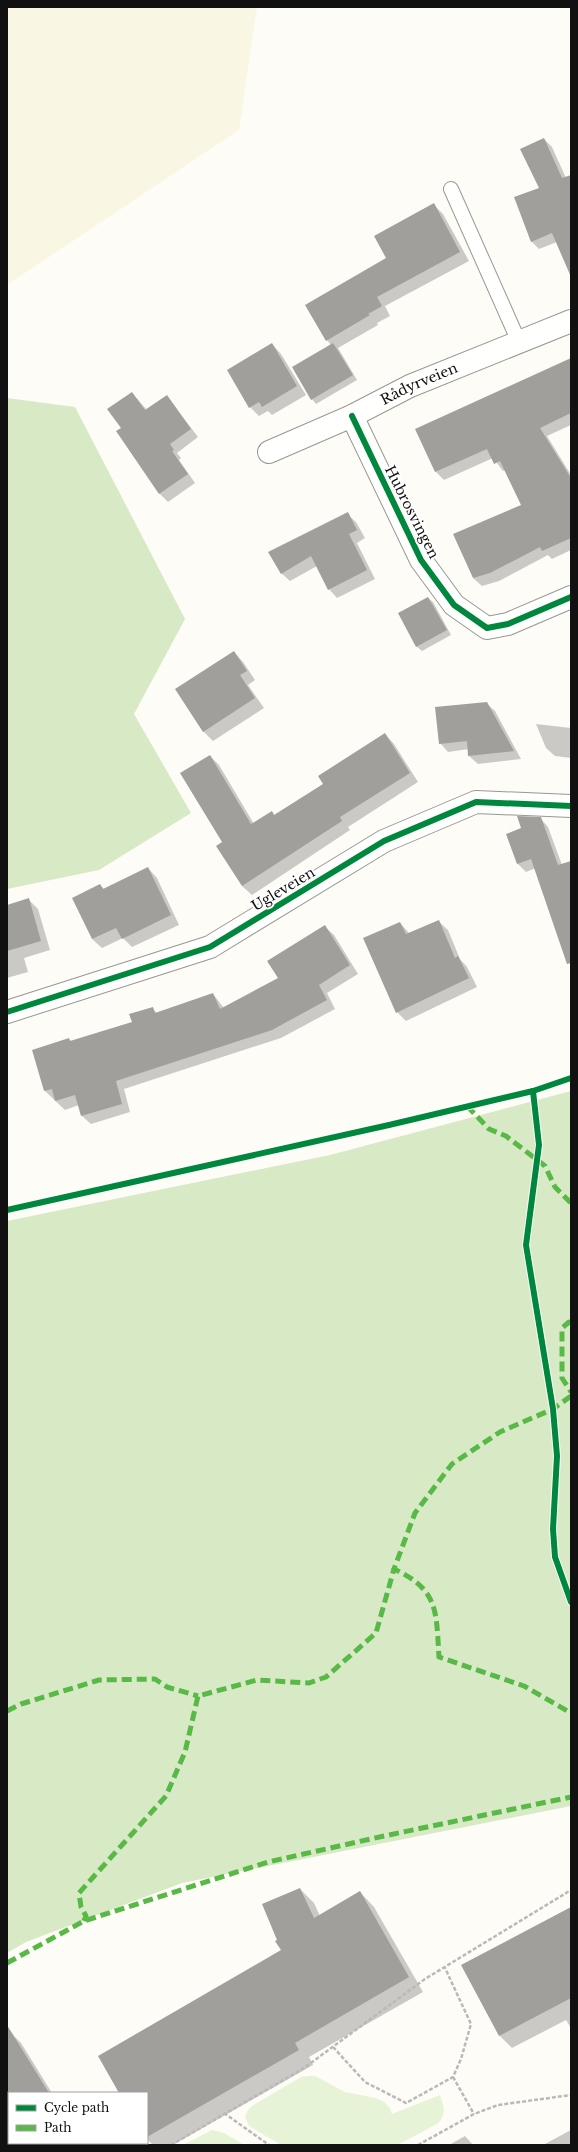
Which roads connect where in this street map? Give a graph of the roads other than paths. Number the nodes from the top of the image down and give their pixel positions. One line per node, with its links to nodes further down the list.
1 (451, 190): 3 (lane)
2 (571, 321): 3 (street, Rådyrveien)
3 (519, 342): 4 (street, Rådyrveien)
4 (352, 416): 5 (street, Rådyrveien); 6 (street, Hubrosvingen)
5 (269, 452)
6 (571, 597)
7 (571, 806): 8 (street, Ugleveien)
8 (7, 1012)

